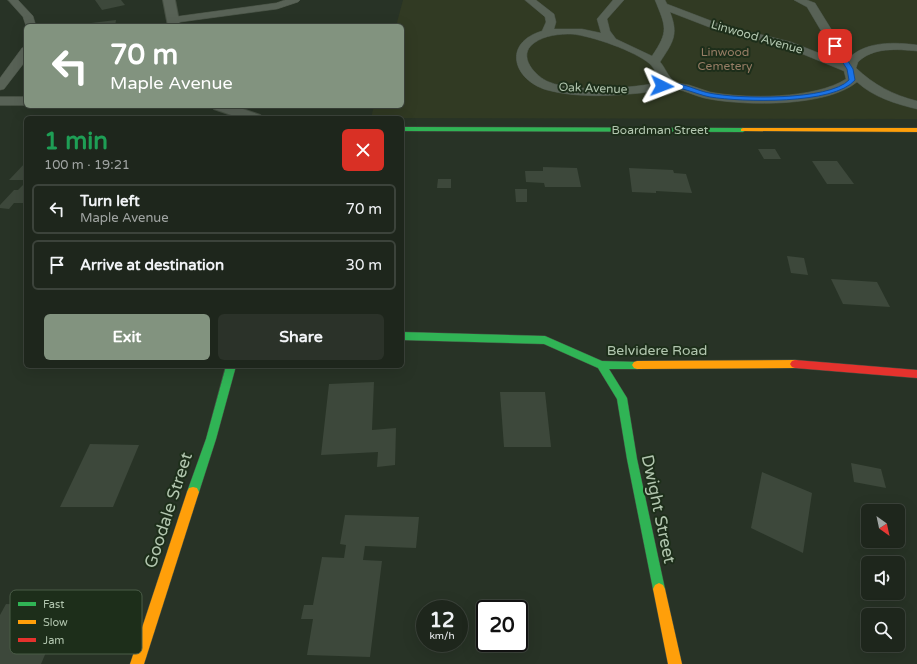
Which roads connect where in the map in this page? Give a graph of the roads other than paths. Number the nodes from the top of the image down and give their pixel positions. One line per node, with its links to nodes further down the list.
1 (13, 0): 10 (lane)
2 (169, 0): 9 (street)
3 (295, 0): 9 (lane)
4 (530, 0): 11 (lane)
5 (619, 0): 12 (lane)
6 (799, 0): 8 (lane)
7 (662, 3): 15 (lane, Linwood Avenue); 16 (lane, Linwood Avenue)
8 (813, 3): 16 (lane)
9 (174, 23)
10 (30, 24)
11 (547, 33): 12 (lane); 17 (lane, Oak Avenue)
12 (611, 39): 15 (lane)
13 (917, 48): 16 (lane)
14 (24, 53): 18 (lane)
15 (654, 62): 17 (lane)
16 (850, 69): 17 (lane); 21 (lane)
17 (670, 84)
18 (0, 86)
19 (0, 101): 20 (street)
20 (24, 101)
21 (917, 105)
22 (224, 108): 23 (street)
23 (249, 116)
24 (404, 129): 25 (street, Boardman Street)
25 (917, 130)
26 (404, 336): 27 (street, Belvidere Road)
27 (601, 365): 29 (street, Belvidere Road); 33 (street, Dwight Street)
28 (230, 368): 30 (street, Goodale Street)
29 (917, 374)
30 (142, 646)
31 (139, 654): 32 (street, Goodale Street)
32 (136, 664)
33 (675, 664)

